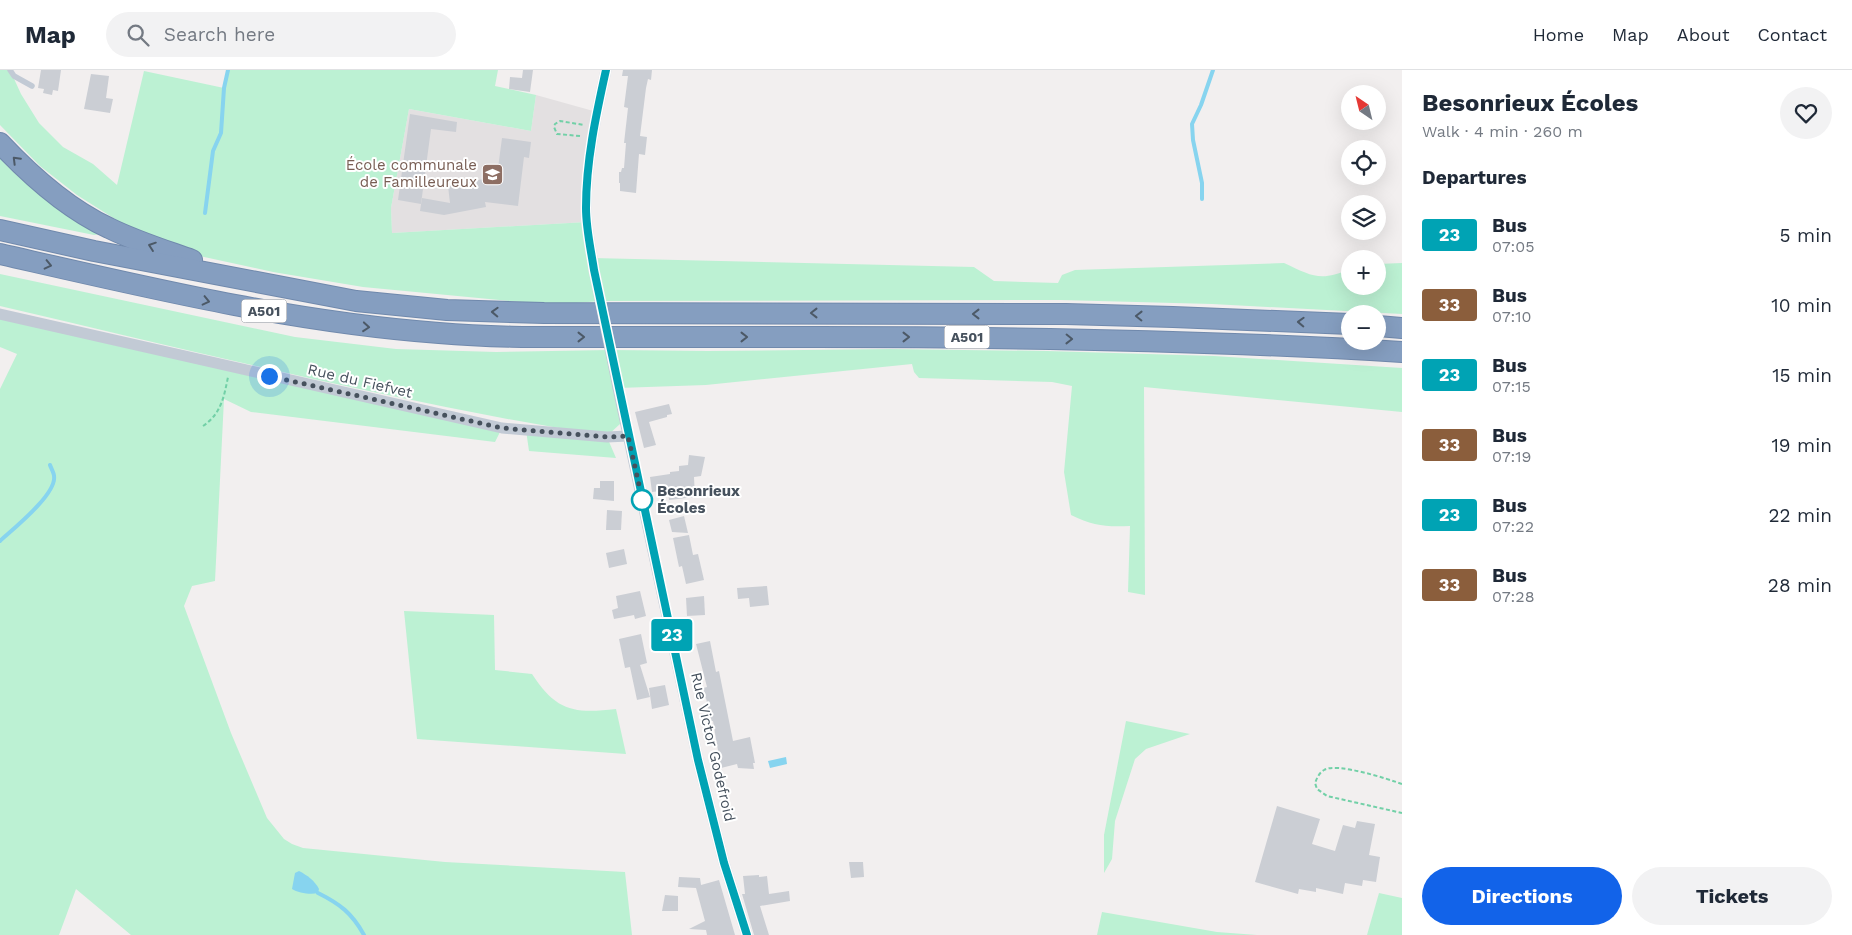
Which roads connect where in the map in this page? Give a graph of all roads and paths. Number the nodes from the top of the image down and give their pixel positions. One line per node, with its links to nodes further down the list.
1 (10, 70): 3 (lane)
2 (606, 70): 4 (street, Rue Victor Godefroid)
3 (32, 86)
4 (595, 120): 5 (street, Rue Victor Godefroid); 5 (path)
5 (592, 139): 17 (street, Rue Victor Godefroid, bridge)
6 (0, 143): 9 (highway, one-way to 6)
7 (0, 230): 9 (highway, A501)
8 (0, 254): 14 (highway, A501, one-way to 14)
9 (299, 291): 11 (highway, A501, one-way to 9)
10 (0, 314): 15 (street, Rue du Fiefvet)
11 (1341, 324)
12 (1386, 327): 13 (highway)
13 (1402, 328)
14 (1402, 352)
15 (230, 367): 16 (path); 17 (street, Rue du Fiefvet)
16 (203, 426)
17 (628, 436): 20 (street, Rue Victor Godefroid)
18 (1402, 784): 19 (path)
19 (1402, 813)
20 (747, 935)

